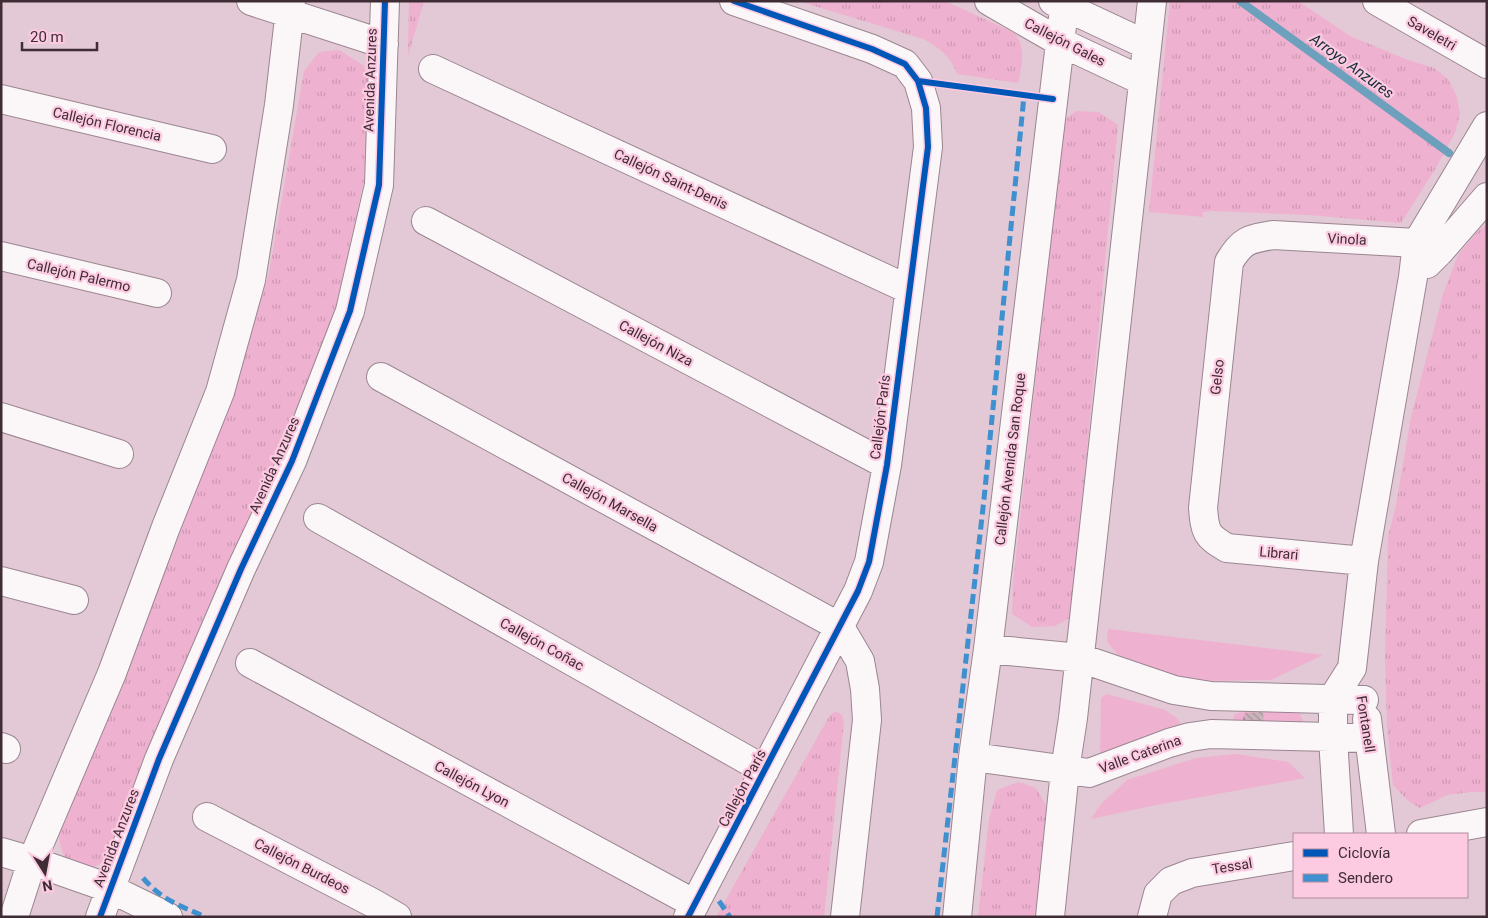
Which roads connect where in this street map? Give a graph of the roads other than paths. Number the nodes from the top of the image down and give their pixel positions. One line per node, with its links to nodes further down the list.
1 (251, 1): 8 (street)
2 (385, 1): 10 (street, Avenida Anzures)
3 (734, 1): 23 (street, Callejón París)
4 (990, 1): 9 (street, Callejón Gales)
5 (1152, 1): 11 (street)
6 (1377, 1): 12 (street, Saveletri)
7 (1061, 3): 9 (street, Callejón Avenida San Roque); 11 (street)
8 (290, 7): 10 (street); 55 (street)
9 (1060, 42): 14 (street, Callejón Gales); 35 (street, Callejón Avenida San Roque)
10 (384, 44): 56 (street, Avenida Anzures)
11 (1147, 45): 14 (street)
12 (1487, 64)
13 (433, 69): 23 (street, Callejón Saint-Denis)
14 (1143, 81): 36 (street)
15 (1, 99): 17 (street, Callejón Florencia)
16 (1487, 126): 21 (street)
17 (212, 149)
18 (1487, 197): 21 (street)
19 (426, 221): 28 (street, Callejón Niza)
20 (1252, 238): 21 (street, Vinola); 30 (street, Gelso)
21 (1429, 247): 31 (street)
22 (1, 256): 24 (street, Callejón Palermo)
23 (908, 289): 28 (street, Callejón París)
24 (157, 293)
25 (381, 377): 34 (street, Callejón Marsella)
26 (1, 417): 27 (street)
27 (119, 454)
28 (887, 465): 34 (street, Callejón París)
29 (318, 518): 46 (street, Callejón Coñac)
30 (1204, 526): 31 (street, Librari)
31 (1364, 561): 38 (street)
32 (1, 581): 33 (street)
33 (74, 600)
34 (840, 628): 46 (street, Callejón París); 62 (street)
35 (988, 649): 36 (street); 45 (street, Callejón Avenida San Roque)
36 (1080, 658): 39 (street); 47 (street)
37 (250, 663): 57 (street, Callejón Lyon)
38 (1352, 668): 40 (street, Fontanell); 41 (street, Fontanell)
39 (1211, 696): 40 (street); 42 (street)
40 (1333, 698): 41 (street); 43 (street, Fontanell)
41 (1364, 700): 44 (street, Fontanell)
42 (1211, 734): 43 (street, Valle Caterina); 47 (street, Valle Caterina)
43 (1333, 738): 44 (street, Valle Caterina); 50 (street, Fontanell)
44 (1369, 738): 51 (street, Fontanell)
45 (973, 757): 47 (street, Valle Caterina); 63 (street, Callejón Avenida San Roque)
46 (765, 770): 57 (street, Callejón París)
47 (1065, 770): 64 (street)
48 (207, 817): 61 (street, Callejón Burdeos)
49 (1487, 822): 52 (street)
50 (1339, 833)
51 (1381, 833)
52 (1426, 833)
53 (1, 852): 55 (street)
54 (1293, 856): 65 (street, Tessal)
55 (32, 861): 56 (street); 58 (street)
56 (109, 888): 59 (street, Avenida Anzures); 60 (street)
57 (691, 910)
58 (14, 917)
59 (100, 917)
60 (168, 917)
61 (396, 917)
62 (845, 917)
63 (957, 917)
64 (1050, 917)
65 (1152, 917)

